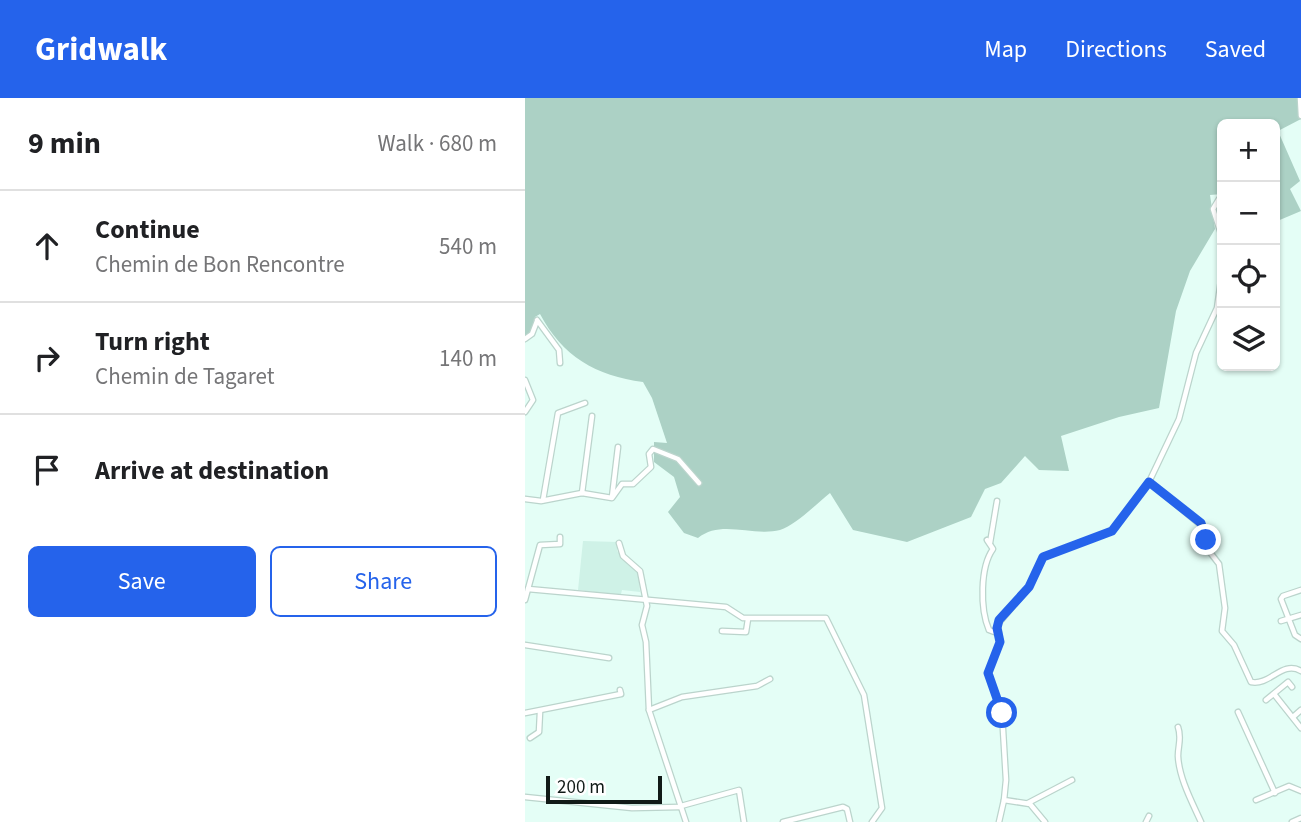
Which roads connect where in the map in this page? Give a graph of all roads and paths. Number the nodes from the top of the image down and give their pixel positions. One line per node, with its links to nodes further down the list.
1 (1300, 98): 2 (street)
2 (1301, 116)
3 (1217, 202): 4 (street)
4 (1217, 220)
5 (1217, 308): 13 (street)
6 (525, 339): 7 (street)
7 (560, 363)
8 (525, 380): 10 (street)
9 (585, 403): 18 (street)
10 (525, 412)
11 (591, 416): 15 (street)
12 (618, 447): 16 (street)
13 (1149, 482): 31 (street); 35 (street)
14 (699, 483): 16 (street)
15 (582, 493): 16 (street); 18 (street)
16 (612, 498)
17 (525, 499): 18 (street)
18 (544, 500)
19 (997, 501): 31 (street)
20 (561, 537): 22 (street)
21 (619, 543): 25 (street)
22 (528, 589): 24 (street); 25 (street)
23 (1301, 590): 28 (street)
24 (525, 600)
25 (645, 601): 27 (street); 41 (street)
26 (1301, 615): 28 (street)
27 (748, 619): 30 (street); 64 (street)
28 (1289, 619): 29 (street); 32 (street)
29 (1282, 621)
30 (722, 631)
31 (997, 633): 54 (street)
32 (1301, 639)
33 (525, 645): 34 (street)
34 (609, 658)
35 (1301, 671)
36 (770, 679): 41 (street)
37 (1292, 687): 39 (street)
38 (620, 690): 43 (street)
39 (1274, 694): 40 (street); 46 (street)
40 (1266, 700)
41 (649, 710): 57 (street)
42 (1301, 710): 46 (street)
43 (540, 712): 45 (street); 49 (street)
44 (1238, 712): 52 (street)
45 (525, 713)
46 (1293, 717): 48 (street)
47 (1178, 727): 68 (street)
48 (1301, 728)
49 (530, 738)
50 (1072, 780): 56 (street)
51 (1301, 791): 52 (street)
52 (1275, 793): 55 (street)
53 (525, 797): 57 (street)
54 (1004, 800): 56 (street); 65 (street)
55 (1256, 800)
56 (1027, 803): 66 (street)
57 (680, 807): 60 (street); 61 (street)
58 (1149, 816): 67 (street)
59 (1301, 818): 69 (street)
60 (686, 822)
61 (744, 822)
62 (783, 822): 63 (street)
63 (850, 822)
64 (872, 822)
65 (999, 822)
66 (1045, 822)
67 (1146, 822)
68 (1201, 822)
69 (1292, 822)

